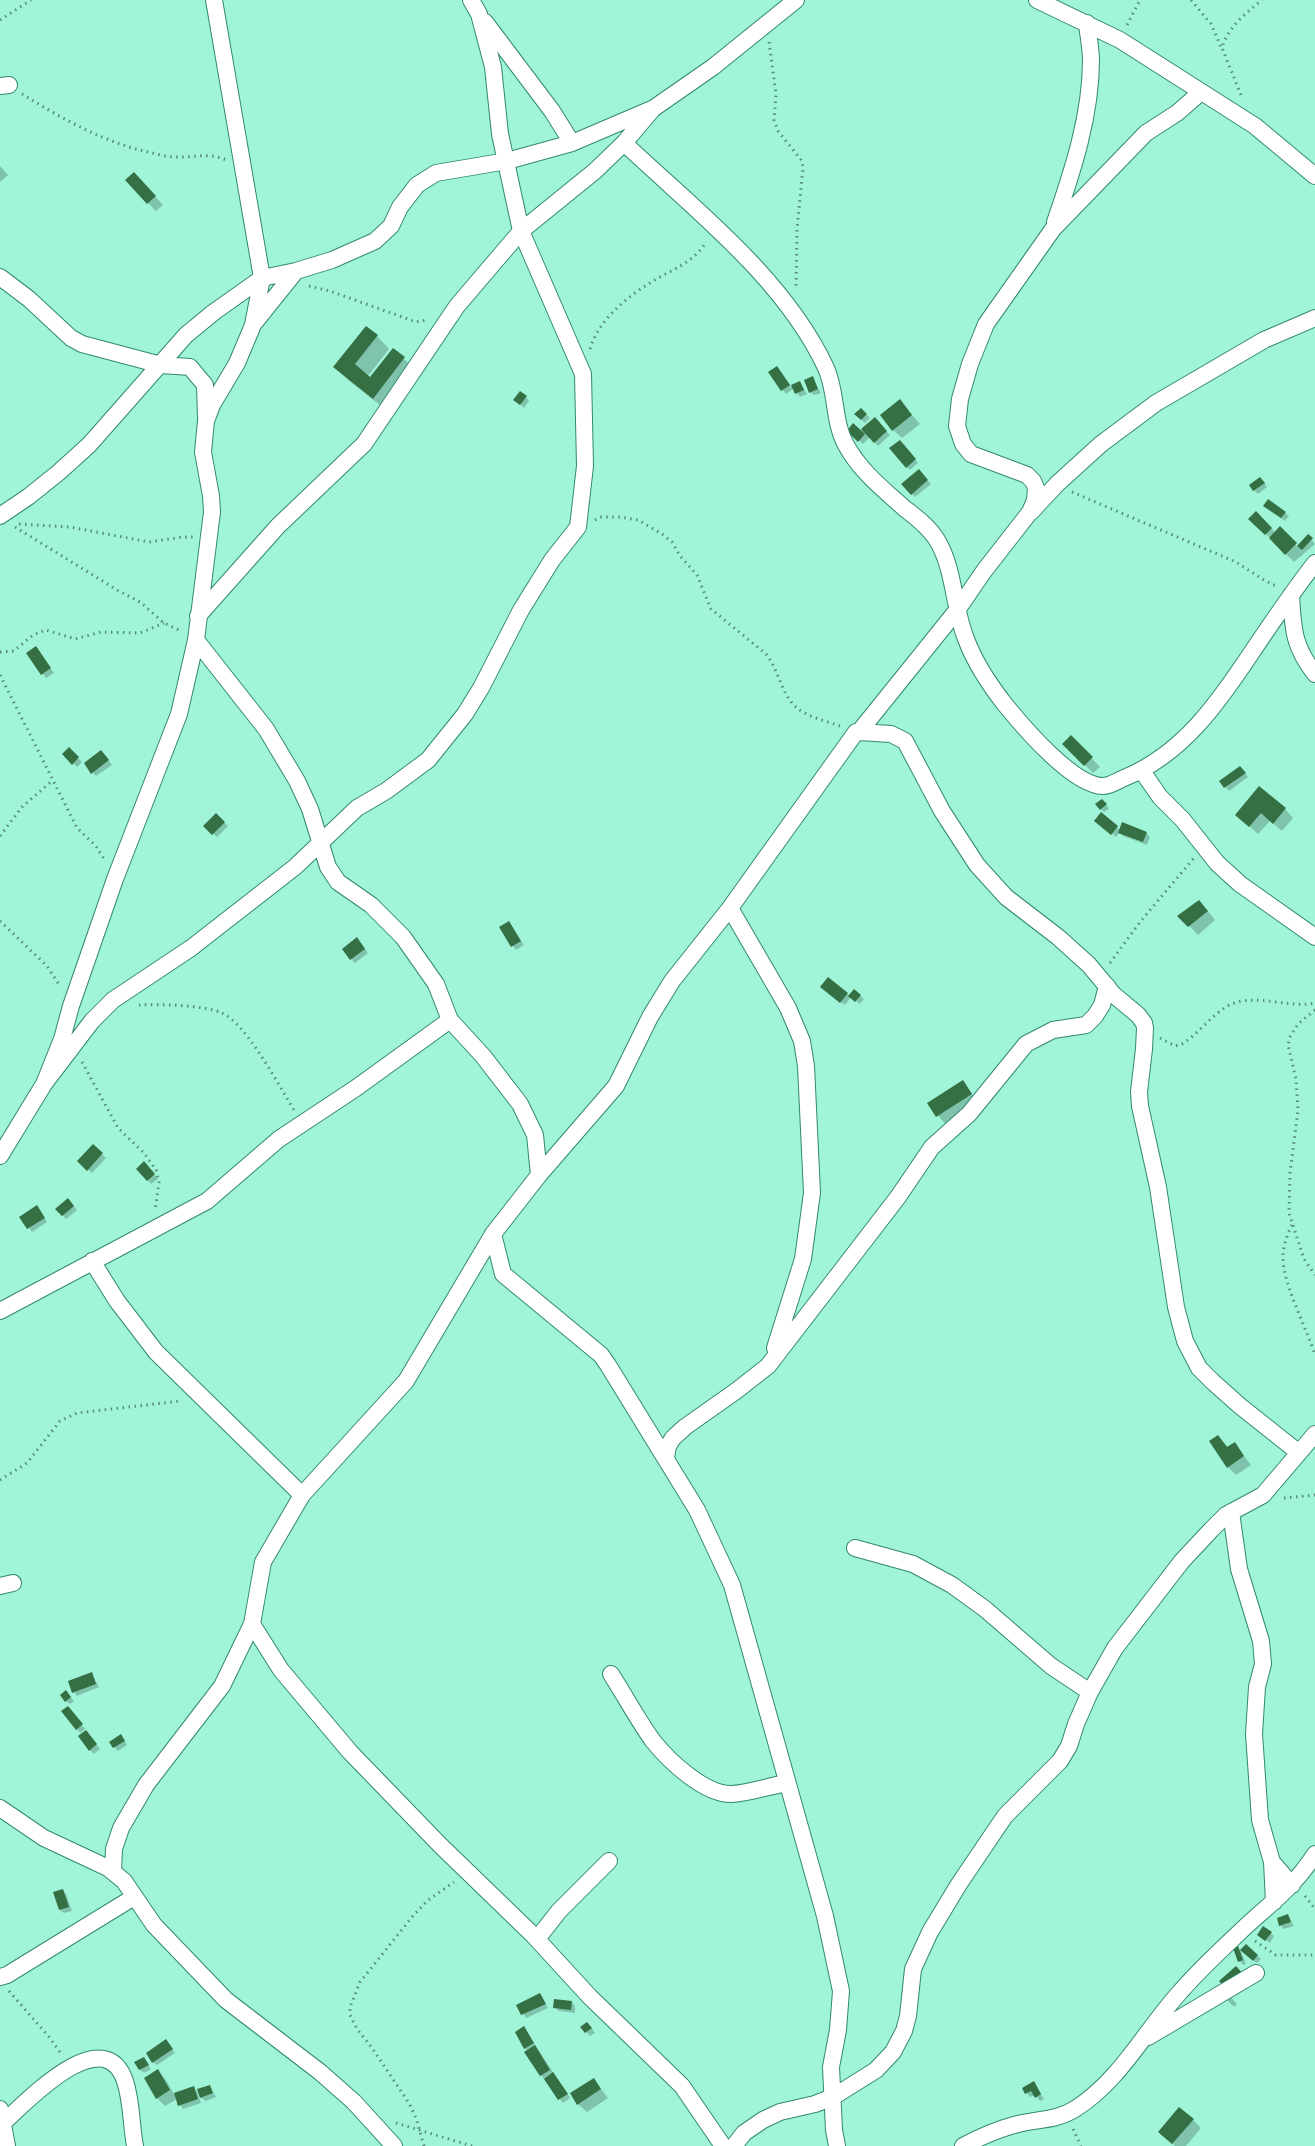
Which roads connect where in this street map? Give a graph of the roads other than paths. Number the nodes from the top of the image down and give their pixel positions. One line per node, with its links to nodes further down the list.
1 (214, 0): 16 (street)
2 (796, 0): 7 (street)
3 (1037, 0): 5 (street)
4 (475, 7): 8 (street); 10 (street)
5 (1087, 23): 6 (street); 12 (street)
6 (1200, 93): 11 (street); 12 (street)
7 (654, 108): 8 (street); 9 (street)
8 (572, 143): 10 (street)
9 (624, 143): 13 (street); 25 (street)
10 (507, 161): 13 (street); 14 (street)
11 (1315, 176)
12 (1053, 229): 21 (street)
13 (521, 231): 26 (street); 31 (street)
14 (296, 271): 16 (street); 18 (street)
15 (0, 277): 19 (street)
16 (262, 278): 18 (street); 19 (street)
17 (1315, 318): 21 (street)
18 (253, 325): 20 (street)
19 (161, 364): 20 (street); 22 (street)
20 (206, 421): 26 (street)
21 (1030, 512): 25 (street)
22 (0, 516)
23 (1315, 563): 24 (street)
24 (1292, 593): 28 (street); 30 (street)
25 (958, 609): 29 (street); 30 (street)
26 (198, 616): 27 (street)
27 (196, 640): 31 (street); 38 (street)
28 (1315, 674)
29 (857, 732): 34 (street); 36 (street)
30 (1142, 771): 35 (street)
31 (319, 843): 32 (street); 33 (street)
32 (295, 867): 33 (street); 38 (street)
33 (332, 872): 37 (street)
34 (730, 908): 40 (street); 44 (street)
35 (1315, 937)
36 (1105, 982): 44 (street); 46 (street)
37 (450, 1020): 40 (street); 42 (street)
38 (44, 1084): 39 (street)
39 (0, 1156)
40 (539, 1175): 41 (street)
41 (493, 1234): 47 (street); 48 (street)
42 (92, 1261): 43 (street); 48 (street)
43 (0, 1311)
44 (768, 1366): 47 (street)
45 (1315, 1434): 46 (street)
46 (1298, 1452): 49 (street)
47 (666, 1458): 54 (street)
48 (302, 1495): 51 (street)
49 (1231, 1512): 53 (street); 58 (street)
50 (855, 1548): 53 (street)
51 (252, 1624): 59 (street); 63 (street)
52 (611, 1674): 54 (street)
53 (1090, 1692): 67 (street)
54 (787, 1783): 67 (street)
55 (0, 1808): 59 (street)
56 (1315, 1854): 60 (street)
57 (609, 1861): 63 (street)
58 (1272, 1862): 60 (street); 62 (street)
59 (113, 1872): 61 (street)
60 (1292, 1885): 62 (street)
61 (134, 1897): 65 (street); 71 (street)
62 (1274, 1902): 66 (street)
63 (537, 1939): 72 (street)
64 (1256, 1973): 66 (street)
65 (2, 1981)
66 (1138, 2045): 75 (street)
67 (833, 2097): 73 (street); 74 (street)
68 (2, 2116): 69 (street); 70 (street)
69 (7, 2146)
70 (135, 2146)
71 (394, 2146)
72 (723, 2146)
73 (734, 2146)
74 (837, 2146)
75 (963, 2146)

